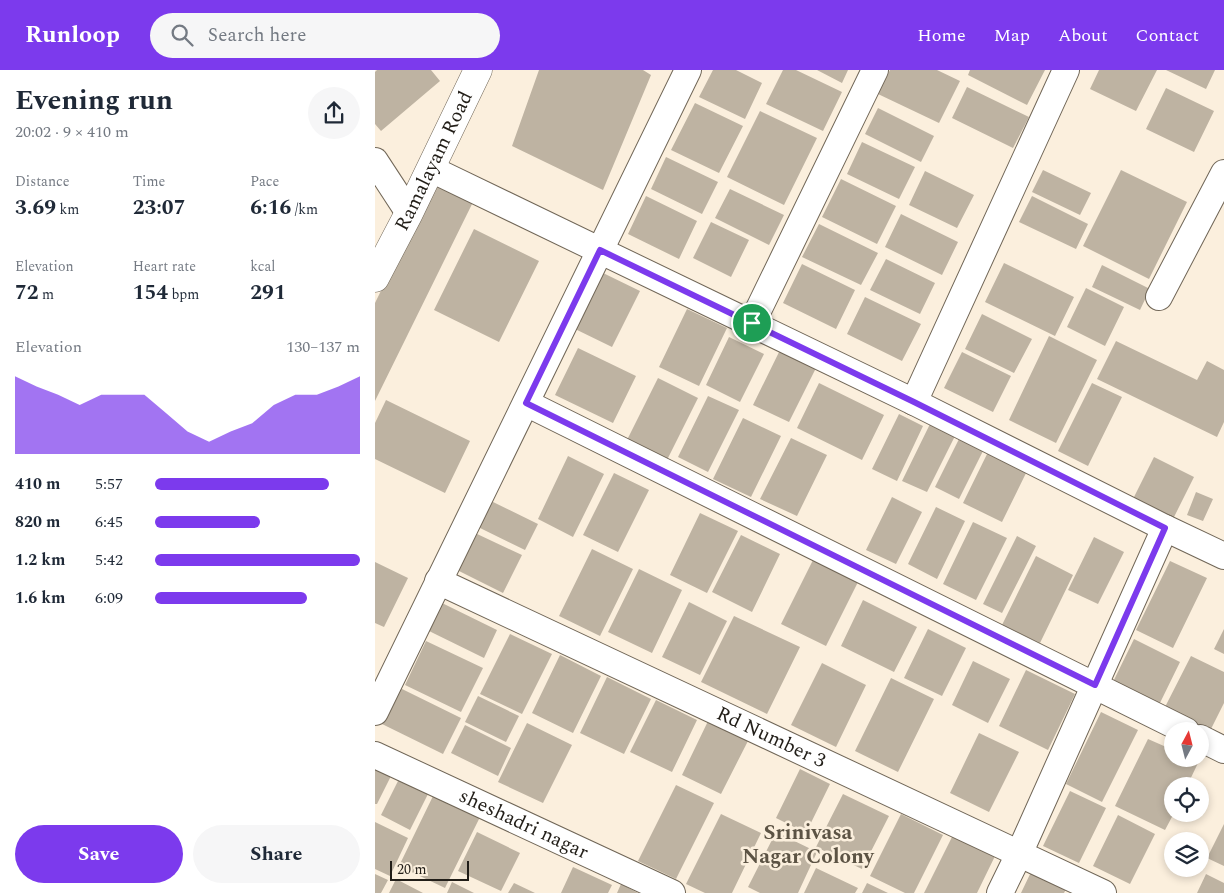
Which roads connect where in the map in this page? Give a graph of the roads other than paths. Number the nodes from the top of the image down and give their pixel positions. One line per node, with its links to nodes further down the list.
1 (478, 70): 6 (street, Ramalayam Road)
2 (688, 70): 9 (street)
3 (875, 70): 12 (street)
4 (1066, 70): 13 (street)
5 (375, 161): 8 (street)
6 (431, 169): 8 (street, Ramalayam Road); 9 (street)
7 (1224, 172): 11 (street)
8 (409, 213): 10 (street, Ramalayam Road)
9 (600, 250): 12 (street); 14 (street)
10 (375, 278)
11 (1159, 297)
12 (752, 323): 13 (street)
13 (914, 402): 15 (street)
14 (526, 403): 17 (street); 18 (street)
15 (1165, 528): 16 (street); 18 (street)
16 (1224, 556)
17 (438, 581): 19 (street); 24 (street, Rd Number 3)
18 (1095, 685): 20 (street); 24 (street)
19 (375, 712)
20 (1168, 722)
21 (1209, 742): 22 (street)
22 (1224, 750)
23 (375, 755): 25 (street, sheshadri nagar)
24 (1019, 854): 26 (street); 27 (street, Rd Number 3)
25 (672, 893)
26 (1000, 893)
27 (1103, 893)

